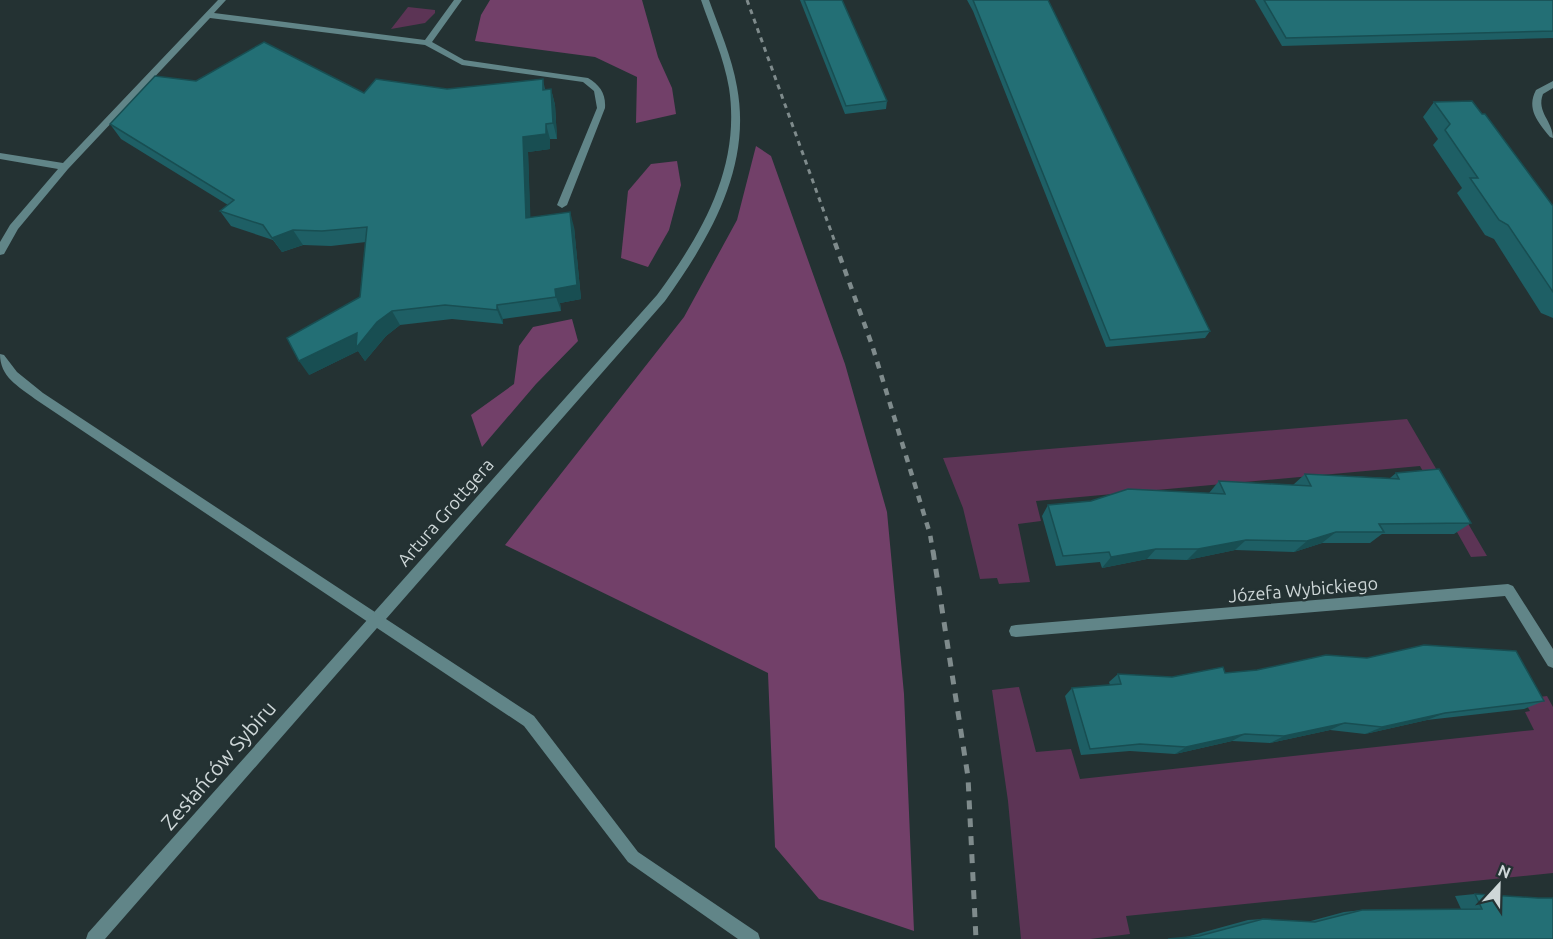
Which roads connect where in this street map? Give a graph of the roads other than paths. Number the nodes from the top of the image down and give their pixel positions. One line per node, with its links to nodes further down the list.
1 (222, 0): 4 (street)
2 (458, 0): 5 (street)
3 (705, 0): 13 (street, Artura Grottgera)
4 (208, 15): 5 (street); 9 (street)
5 (426, 43): 10 (street)
6 (1553, 84): 7 (street)
7 (1553, 135)
8 (0, 156): 9 (street)
9 (65, 167): 11 (street)
10 (562, 205)
11 (0, 251)
12 (0, 357): 13 (street)
13 (376, 620): 16 (street, Zesłańców Sybiru); 17 (street)
14 (1017, 631): 15 (street, Józefa Wybickiego)
15 (1553, 661)
16 (94, 939)
17 (752, 939)

